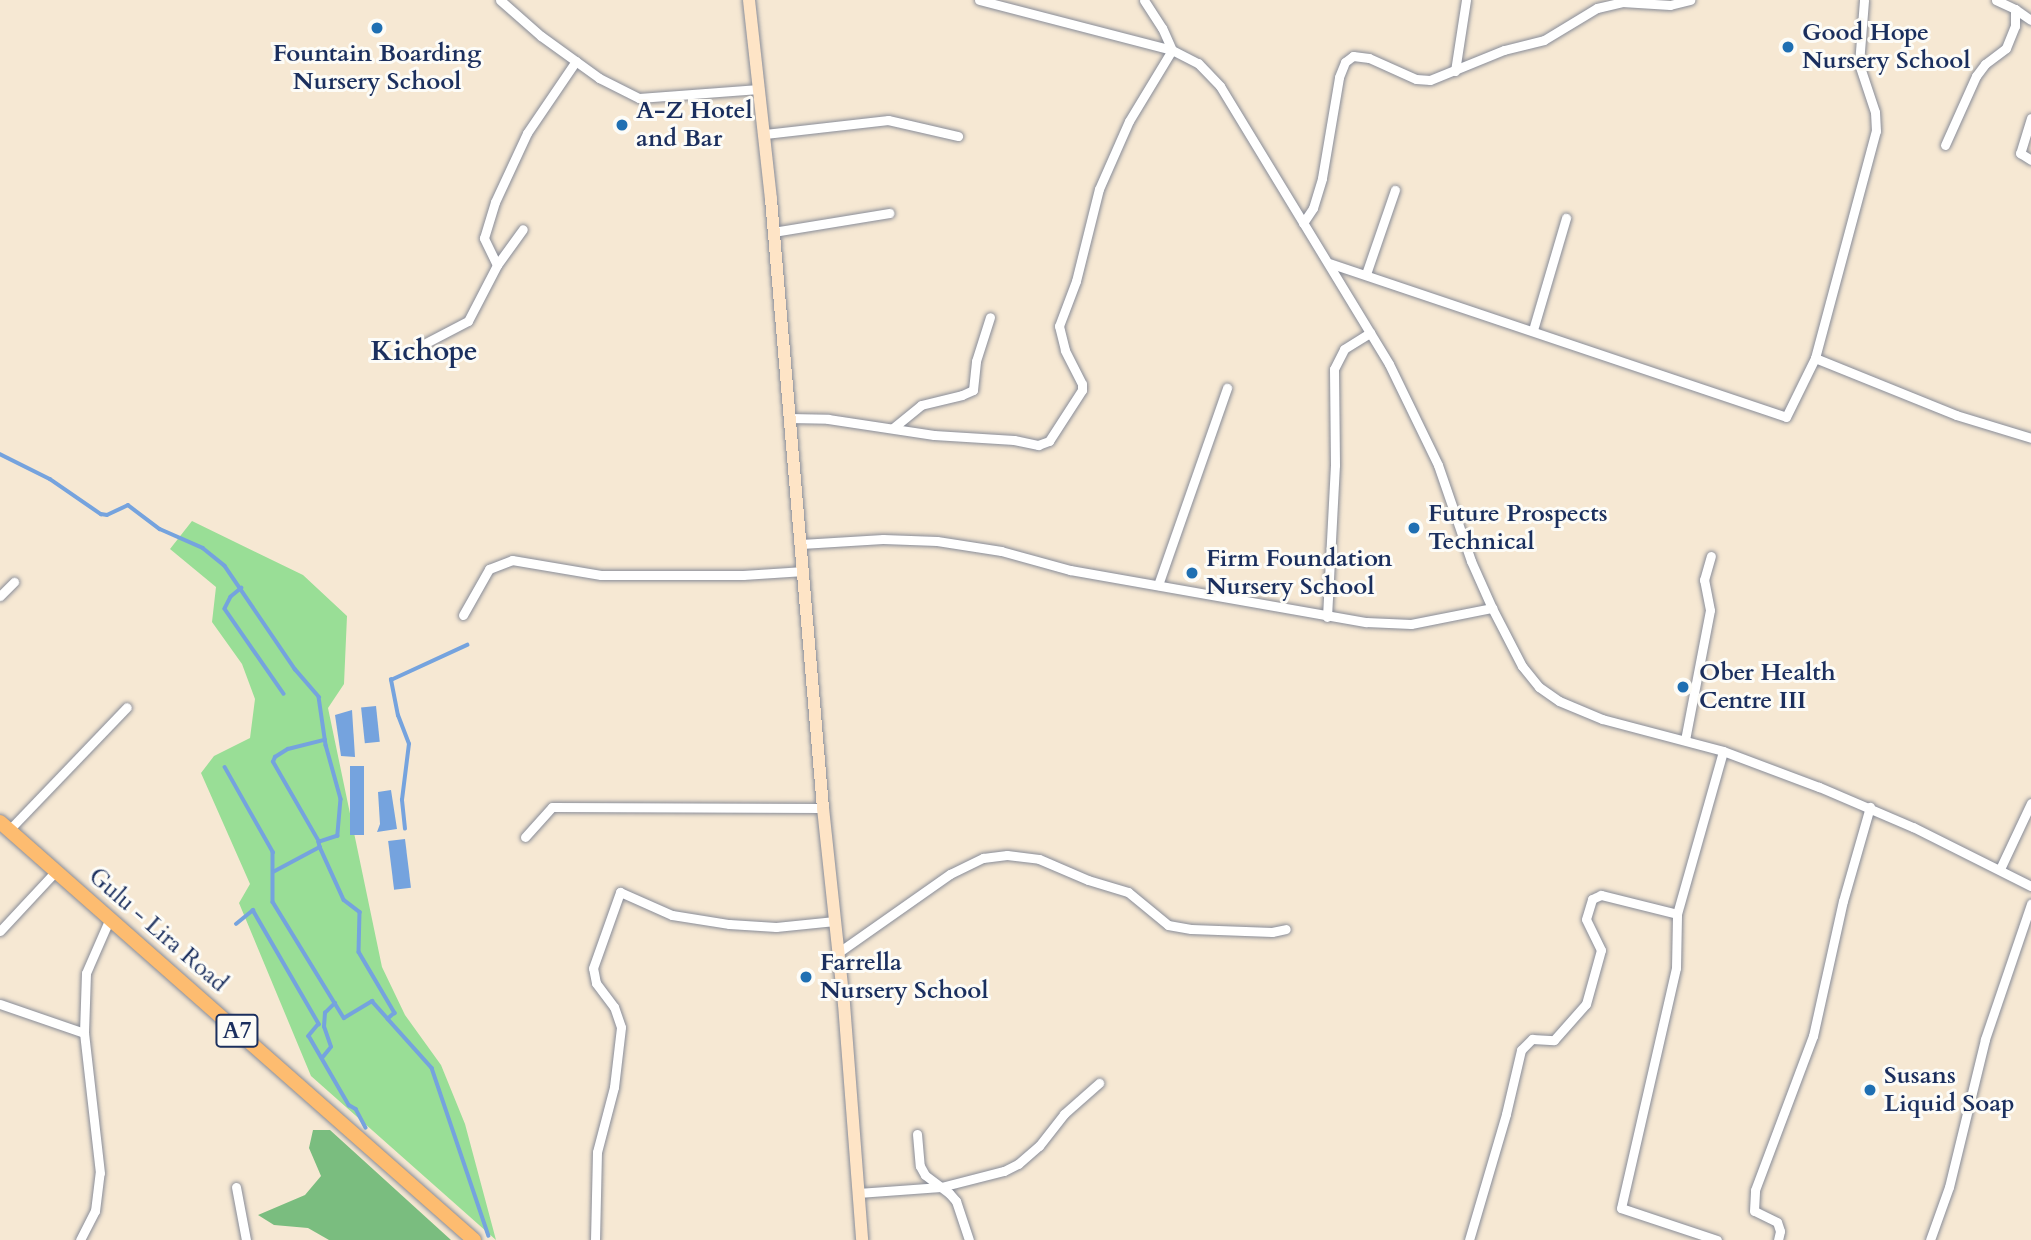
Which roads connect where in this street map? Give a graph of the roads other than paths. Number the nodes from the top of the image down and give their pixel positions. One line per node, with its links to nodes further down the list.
1 (500, 0): 12 (street)
2 (749, 0): 14 (street)
3 (979, 0): 11 (street)
4 (1143, 0): 11 (street)
5 (1466, 0): 13 (street)
6 (1690, 0): 13 (street)
7 (1864, 0): 33 (street)
8 (1996, 0): 9 (street)
9 (2015, 9): 10 (street); 18 (street)
10 (2031, 20)
11 (1172, 50): 23 (street); 36 (street)
12 (576, 61): 14 (street); 27 (street)
13 (1455, 71): 23 (street)
14 (760, 89): 16 (street)
15 (2031, 118): 19 (street)
16 (765, 134): 17 (street); 25 (street)
17 (958, 136)
18 (1945, 145)
19 (2031, 160)
20 (1395, 190): 28 (street)
21 (889, 213): 25 (street)
22 (1566, 218): 30 (street)
23 (1303, 223): 26 (street)
24 (523, 229): 27 (street)
25 (773, 232): 35 (street)
26 (1329, 263): 28 (street); 31 (street)
27 (497, 265): 32 (street)
28 (1366, 274): 30 (street)
29 (990, 317): 36 (street)
30 (1533, 330): 33 (street)
31 (1370, 332): 44 (street); 46 (street)
32 (420, 346)
33 (1815, 358): 37 (street)
34 (1227, 388): 42 (street)
35 (789, 418): 36 (street); 38 (street)
36 (893, 428)
37 (2031, 438)
38 (801, 544): 40 (street); 42 (street)
39 (1711, 556): 48 (street)
40 (804, 571): 45 (street); 52 (street)
41 (14, 582): 43 (street)
42 (1158, 585): 46 (street)
43 (0, 596)
44 (1492, 608): 46 (street); 48 (street)
45 (463, 615)
46 (1327, 617)
47 (127, 707): 53 (street)
48 (1685, 740): 49 (street)
49 (1723, 751): 51 (street); 59 (street)
50 (2031, 803): 55 (street)
51 (1870, 807): 55 (street); 80 (street)
52 (823, 808): 54 (street); 61 (street)
53 (4, 826): 56 (main road, Gulu - Lira Road / A7)
54 (525, 837)
55 (2000, 869): 57 (street)
56 (56, 871): 60 (main road, Gulu - Lira Road / A7); 63 (street)
57 (2031, 886)
58 (2031, 904): 81 (street)
59 (1676, 914): 78 (street); 79 (street)
60 (110, 918): 66 (street); 74 (main road, Gulu - Lira Road / A7)
61 (835, 921): 64 (street); 75 (street)
62 (1286, 929): 64 (street)
63 (0, 931)
64 (839, 952): 71 (street)
65 (0, 1004): 66 (street)
66 (84, 1033): 72 (street)
67 (1100, 1083): 69 (street)
68 (917, 1134): 69 (street)
69 (941, 1186): 71 (street); 77 (street)
70 (236, 1187): 73 (street)
71 (858, 1193): 76 (street)
72 (80, 1240)
73 (246, 1240)
74 (474, 1240)
75 (595, 1240)
76 (862, 1240)
77 (969, 1240)
78 (1469, 1240)
79 (1717, 1240)
80 (1778, 1240)
81 (1930, 1240)

